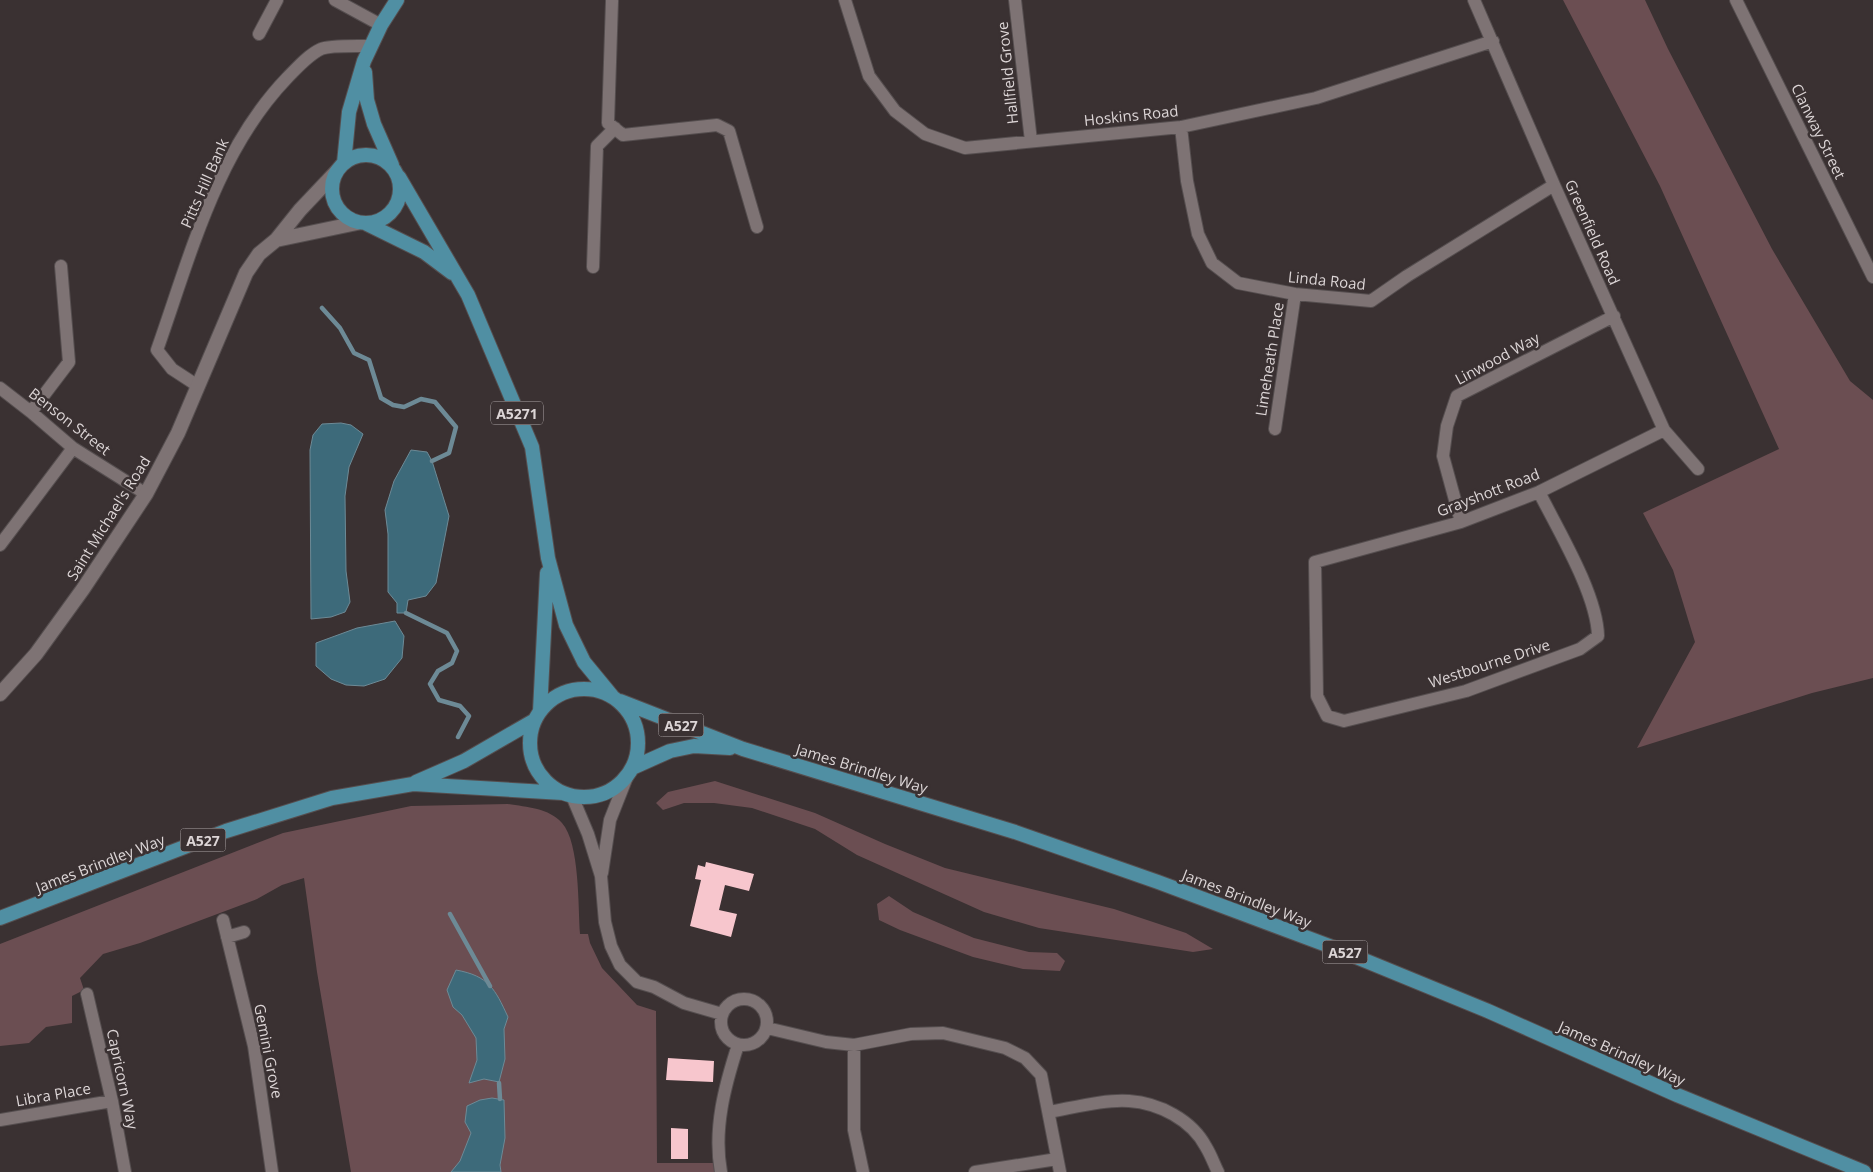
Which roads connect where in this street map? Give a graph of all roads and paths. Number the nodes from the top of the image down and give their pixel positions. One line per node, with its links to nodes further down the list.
1 (277, 0): 10 (street)
2 (335, 0): 9 (street)
3 (397, 0): 9 (main road, A5271)
4 (614, 0): 15 (street)
5 (846, 0): 16 (street, Hoskins Road)
6 (1015, 0): 16 (street, Hallfield Grove)
7 (1474, 0): 11 (street, Greenfield Road)
8 (1736, 0): 25 (street, Clanway Street)
9 (381, 25): 12 (main road, A5271)
10 (259, 34)
11 (1493, 41): 14 (street, Hoskins Road); 19 (street, Greenfield Road)
12 (370, 46): 13 (main road, A5271); 29 (street, Pitts Hill Bank)
13 (364, 61): 17 (main road, A5271); 18 (main road, A5271)
14 (1181, 126): 16 (street, Hoskins Road); 27 (street, Linda Road)
15 (615, 128): 21 (street); 24 (street)
16 (1031, 141)
17 (340, 167): 18 (main road); 20 (main road); 22 (street, Saint Michael's Road)
18 (396, 172): 20 (main road); 26 (main road, A5271)
19 (1554, 185): 27 (street, Linda Road); 28 (street, Greenfield Road)
20 (362, 223): 22 (street, Saint Michael's Road); 26 (main road, A5271)
21 (757, 227)
22 (276, 240): 29 (street, Saint Michael's Road)
23 (62, 266): 31 (street)
24 (593, 267)
25 (1873, 276)
26 (456, 277): 40 (main road, A5271)
27 (1295, 294): 32 (street, Limeheath Place)
28 (1614, 316): 33 (street, Greenfield Road); 38 (street, Linwood Way)
29 (198, 386): 37 (street, Saint Michael's Road)
30 (0, 388): 31 (street, Benson Street)
31 (31, 412): 34 (street, Benson Street)
32 (1275, 429)
33 (1664, 430): 35 (street, Greenfield Road); 36 (street, Grayshott Road)
34 (73, 448): 37 (street, Benson Street); 39 (street)
35 (1698, 469)
36 (1539, 492): 38 (street, Grayshott Road); 41 (street, Westbourne Drive)
37 (146, 494): 42 (street, Saint Michael's Road)
38 (1461, 522): 41 (street, Grayshott Road)
39 (0, 545)
40 (548, 558): 43 (main road, A5271); 44 (main road, A5271)
41 (1315, 562)
42 (0, 694)
43 (616, 699): 44 (main road, A527); 45 (main road, James Brindley Way / A527); 46 (main road, A527)
44 (537, 716): 47 (main road, James Brindley Way / A527); 48 (main road)
45 (743, 748): 46 (main road, James Brindley Way / A527); 70 (main road, James Brindley Way / A527)
46 (630, 773): 48 (main road, A527); 49 (street)
47 (413, 784): 48 (main road, James Brindley Way / A527); 50 (main road, James Brindley Way / A527)
48 (568, 794): 49 (street)
49 (601, 876): 55 (street)
50 (0, 918)
51 (222, 920): 53 (street, Gemini Grove)
52 (244, 932): 53 (street)
53 (227, 937): 64 (street, Gemini Grove)
54 (87, 994): 59 (street, Capricorn Way)
55 (722, 1014): 56 (street); 57 (street)
56 (767, 1028): 57 (street); 58 (street)
57 (738, 1045): 65 (street)
58 (854, 1045): 60 (street); 66 (street)
59 (112, 1101): 61 (street, Libra Place); 63 (street, Capricorn Way)
60 (1049, 1112): 62 (street); 69 (street)
61 (0, 1120)
62 (1057, 1159): 67 (street); 68 (street)
63 (125, 1172)
64 (272, 1172)
65 (721, 1172)
66 (863, 1172)
67 (975, 1172)
68 (1060, 1172)
69 (1218, 1172)
70 (1864, 1172)

